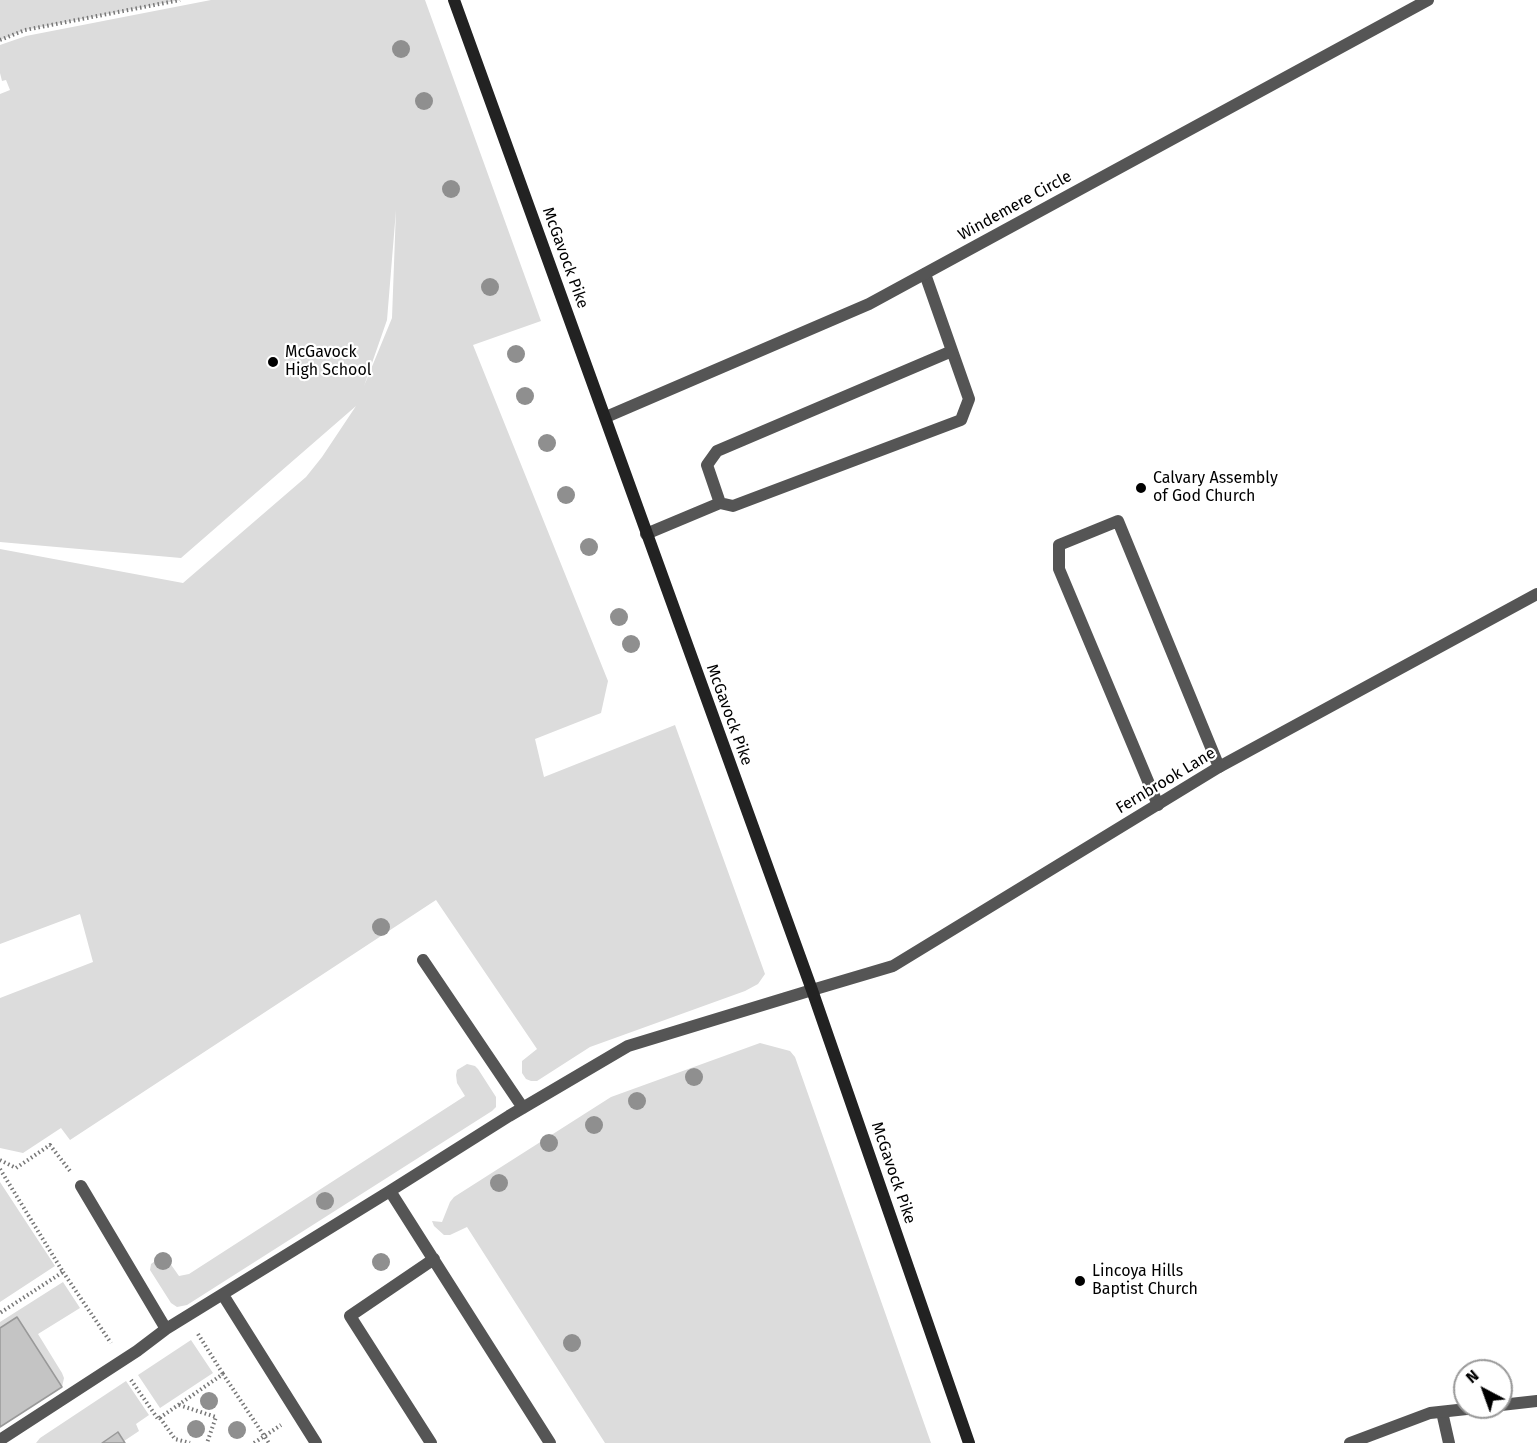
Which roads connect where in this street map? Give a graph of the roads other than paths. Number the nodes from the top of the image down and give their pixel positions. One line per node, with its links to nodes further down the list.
1 (454, 0): 5 (main road, McGavock Pike)
2 (1428, 0): 3 (street, Windemere Circle)
3 (925, 274): 4 (street); 5 (street, Windemere Circle)
4 (952, 351): 6 (street); 6 (street)
5 (606, 417): 7 (main road, McGavock Pike)
6 (720, 503): 7 (street)
7 (646, 534): 12 (main road, McGavock Pike)
8 (1537, 594): 9 (street, Fernbrook Lane)
9 (1219, 767): 10 (street, Fernbrook Lane); 10 (street)
10 (1158, 805): 12 (street, Fernbrook Lane)
11 (423, 960): 13 (street)
12 (812, 990): 13 (street, Fernbrook Lane); 27 (main road, McGavock Pike)
13 (523, 1108): 15 (street, Fernbrook Lane)
14 (81, 1186): 18 (street)
15 (390, 1191): 16 (street); 17 (street, Fernbrook Lane)
16 (434, 1259): 25 (street); 26 (street)
17 (223, 1295): 18 (street, Fernbrook Lane); 24 (street)
18 (166, 1329): 23 (street, Fernbrook Lane)
19 (1537, 1401): 20 (street)
20 (1513, 1404)
21 (1453, 1411): 22 (street)
22 (1442, 1412): 28 (street); 29 (street)
23 (0, 1440)
24 (316, 1443)
25 (430, 1443)
26 (550, 1443)
27 (969, 1443)
28 (1350, 1443)
29 (1449, 1443)

